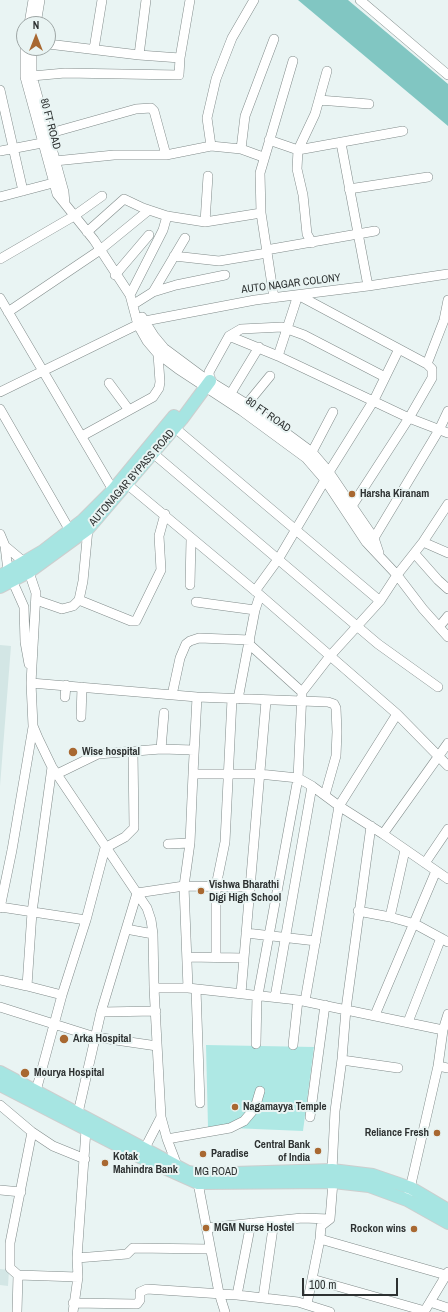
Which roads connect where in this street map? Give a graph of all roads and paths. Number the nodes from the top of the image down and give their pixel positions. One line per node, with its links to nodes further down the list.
1 (33, 0): 8 (street)
2 (40, 0): 9 (street)
3 (102, 0): 12 (street)
4 (146, 0): 13 (street)
5 (190, 0): 16 (street)
6 (254, 0): 29 (street)
7 (360, 0): 19 (street)
8 (30, 16)
9 (37, 16)
10 (274, 39): 31 (street)
11 (56, 45): 12 (street)
12 (94, 49): 13 (street)
13 (139, 55): 16 (street)
14 (25, 56): 27 (street, 80 FT ROAD)
15 (32, 56): 20 (street, 80 FT ROAD)
16 (180, 58): 20 (street)
17 (293, 61): 26 (street)
18 (327, 71): 22 (street)
19 (448, 75)
20 (32, 76): 25 (street, 80 FT ROAD)
21 (0, 90): 30 (street)
22 (319, 100): 23 (street); 32 (street)
23 (369, 104)
24 (403, 131): 28 (street)
25 (47, 134): 34 (street); 36 (street, 80 FT ROAD)
26 (269, 140): 32 (street); 35 (street)
27 (42, 143): 30 (street); 39 (street, 80 FT ROAD)
28 (341, 143): 32 (street); 40 (street)
29 (211, 146): 31 (street); 34 (street)
30 (13, 148): 33 (street); 41 (street)
31 (241, 149): 35 (street)
32 (298, 150): 55 (street)
33 (0, 151)
34 (166, 155): 36 (street)
35 (263, 157): 46 (street)
36 (54, 161): 44 (street, 80 FT ROAD)
37 (208, 176): 49 (street)
38 (428, 178): 40 (street)
39 (53, 183): 41 (street); 44 (street, 80 FT ROAD)
40 (349, 189): 52 (street)
41 (23, 191): 43 (street)
42 (102, 196): 47 (street)
43 (0, 198)
44 (65, 204): 47 (street, 80 FT ROAD)
45 (149, 210): 48 (street); 51 (street); 56 (street)
46 (261, 213): 49 (street); 57 (street)
47 (74, 216): 51 (street, 80 FT ROAD); 59 (street)
48 (167, 216): 49 (street); 65 (street)
49 (205, 222)
50 (375, 231): 52 (street)
51 (87, 232): 56 (street, 80 FT ROAD)
52 (357, 233): 55 (street); 63 (street)
53 (149, 235): 61 (street)
54 (184, 238): 58 (street)
55 (312, 243): 57 (street)
56 (100, 250): 61 (street, 80 FT ROAD); 71 (street)
57 (267, 251): 58 (street); 68 (street)
58 (174, 256): 64 (street)
59 (0, 259)
60 (448, 274): 63 (street, AUTO NAGAR COLONY)
61 (115, 275): 65 (street, 80 FT ROAD)
62 (226, 275): 64 (street)
63 (368, 286): 66 (street, AUTO NAGAR COLONY)
64 (153, 292): 70 (street)
65 (130, 295): 70 (street, 80 FT ROAD)
66 (298, 295): 68 (street, AUTO NAGAR COLONY); 73 (street); 76 (street)
67 (0, 298): 71 (street)
68 (274, 298): 72 (street, AUTO NAGAR COLONY)
69 (448, 300): 79 (street)
70 (134, 304): 72 (street, 80 FT ROAD)
71 (8, 312): 80 (street)
72 (141, 323): 77 (street, 80 FT ROAD); 80 (street, AUTO NAGAR COLONY); 83 (street, 80 FT ROAD)
73 (287, 328): 74 (street); 78 (street); 82 (street)
74 (229, 336): 75 (street); 83 (street)
75 (258, 347): 78 (street); 86 (street)
76 (399, 349): 79 (street); 82 (street)
77 (158, 354): 83 (street, 80 FT ROAD); 90 (street)
78 (278, 356): 87 (street)
79 (427, 364): 93 (street)
80 (43, 371): 85 (street, AUTO NAGAR COLONY); 96 (street)
81 (270, 376): 88 (street)
82 (385, 377): 87 (street)
83 (205, 382): 86 (street, 80 FT ROAD); 94 (main road, AUTONAGAR BYPASS ROAD); 97 (main road, AUTONAGAR BYPASS ROAD); 99 (street, 80 FT ROAD)
84 (109, 383): 90 (street)
85 (0, 392)
86 (231, 393): 88 (street, 80 FT ROAD)
87 (374, 400): 93 (street); 99 (street)
88 (247, 404): 98 (street, 80 FT ROAD)
89 (0, 409): 108 (street)
90 (129, 410): 96 (street)
91 (448, 411): 95 (street)
92 (333, 412): 98 (street)
93 (409, 418): 95 (street); 103 (street)
94 (175, 428): 97 (main road, AUTONAGAR BYPASS ROAD); 105 (street)
95 (443, 432): 109 (street)
96 (82, 436): 101 (street)
97 (150, 451): 100 (main road, AUTONAGAR BYPASS ROAD); 115 (street)
98 (312, 452): 99 (street, 80 FT ROAD)
99 (327, 476): 103 (street, 80 FT ROAD); 105 (street); 116 (street, 80 FT ROAD)
100 (124, 482): 101 (main road, AUTONAGAR BYPASS ROAD); 104 (street); 106 (main road, AUTONAGAR BYPASS ROAD)
101 (113, 490): 108 (main road, AUTONAGAR BYPASS ROAD)
102 (448, 504): 111 (street)
103 (352, 506): 109 (street, 80 FT ROAD)
104 (165, 514): 110 (street); 125 (street)
105 (295, 528): 115 (street); 126 (street)
106 (88, 529): 108 (main road, AUTONAGAR BYPASS ROAD); 125 (street)
107 (0, 534): 112 (street)
108 (73, 535): 117 (main road, AUTONAGAR BYPASS ROAD)
109 (374, 538): 116 (street, 80 FT ROAD)
110 (191, 539): 120 (street); 123 (street)
111 (423, 542): 113 (street); 114 (street)
112 (5, 546): 117 (street); 119 (street)
113 (415, 554): 118 (street); 122 (street)
114 (448, 554)
115 (279, 558): 123 (street); 130 (street)
116 (381, 558): 118 (street, 80 FT ROAD)
117 (27, 567): 119 (main road, AUTONAGAR BYPASS ROAD); 124 (street)
118 (397, 575): 126 (street); 131 (street, 80 FT ROAD)
119 (7, 576): 121 (main road, AUTONAGAR BYPASS ROAD); 135 (street)
120 (190, 585)
121 (0, 587)
122 (448, 589)
123 (258, 593): 128 (street); 134 (street)
124 (36, 600): 125 (street); 135 (street)
125 (79, 600)
126 (380, 601): 130 (street)
127 (196, 602): 128 (street)
128 (255, 610): 133 (street)
129 (448, 616): 131 (street)
130 (358, 627): 134 (street); 138 (street)
131 (439, 627): 132 (street, 80 FT ROAD)
132 (448, 637)
133 (250, 642): 140 (street); 141 (street); 144 (street)
134 (330, 656): 141 (street); 147 (street)
135 (31, 671): 136 (street)
136 (31, 683): 137 (street); 149 (street)
137 (66, 685): 139 (street); 142 (street)
138 (438, 686)
139 (82, 687): 140 (street); 148 (street)
140 (172, 695): 143 (street)
141 (302, 696): 145 (street); 160 (street); 162 (street)
142 (65, 697)
143 (197, 697): 144 (street); 152 (street)
144 (235, 699): 145 (street); 158 (street)
145 (266, 701): 159 (street)
146 (164, 713): 151 (street)
147 (397, 714): 154 (street); 163 (street)
148 (81, 717)
149 (34, 726): 156 (street); 178 (street)
150 (448, 743): 154 (street)
151 (162, 749): 152 (street); 153 (street)
152 (194, 750): 157 (street)
153 (133, 751): 156 (street); 169 (street)
154 (438, 756): 155 (street); 166 (street)
155 (448, 766)
156 (54, 770): 169 (street); 180 (street)
157 (193, 774): 158 (street); 167 (street)
158 (227, 774): 159 (street); 175 (street)
159 (259, 774): 160 (street); 176 (street)
160 (298, 778): 161 (street); 187 (street)
161 (312, 786): 162 (street); 188 (street)
162 (325, 795): 163 (street)
163 (339, 806): 164 (street); 189 (street)
164 (371, 826): 166 (street); 179 (street)
165 (448, 829): 171 (street)
166 (383, 834): 170 (street)
167 (190, 843): 168 (street); 174 (street)
168 (168, 844)
169 (105, 848): 177 (street); 182 (street)
170 (405, 850): 171 (street); 181 (street)
171 (425, 863): 172 (street)
172 (436, 871): 173 (street); 183 (street)
173 (448, 879)
174 (184, 886): 175 (street); 177 (street); 191 (street)
175 (216, 886): 176 (street); 192 (street)
176 (249, 887): 185 (street)
177 (136, 892): 184 (street); 186 (street)
178 (0, 907): 180 (street)
179 (358, 911): 181 (street); 205 (street)
180 (32, 912): 182 (street); 195 (street)
181 (390, 917): 183 (street)
182 (86, 920): 199 (street)
183 (415, 924): 190 (street); 209 (street)
184 (126, 929): 186 (street); 207 (street)
185 (246, 933): 187 (street); 193 (street)
186 (153, 934): 196 (street)
187 (269, 935): 188 (street); 200 (street)
188 (286, 936): 189 (street); 201 (street)
189 (316, 940): 202 (street)
190 (444, 940): 210 (street)
191 (187, 957): 192 (street); 197 (street)
192 (216, 958): 193 (street)
193 (244, 958): 198 (street)
194 (0, 980): 195 (street)
195 (27, 986): 199 (street)
196 (154, 988): 197 (street); 206 (street)
197 (192, 988): 198 (street); 225 (street)
198 (241, 993): 200 (street)
199 (62, 995): 211 (street)
200 (257, 995): 201 (street); 214 (street)
201 (275, 997): 202 (street)
202 (302, 1001): 203 (street); 215 (street)
203 (325, 1005): 205 (street); 229 (street)
204 (0, 1007): 211 (street)
205 (346, 1009): 209 (street); 217 (street)
206 (156, 1011): 207 (street); 216 (street)
207 (101, 1012): 213 (street)
208 (448, 1014): 212 (street)
209 (375, 1015): 210 (street)
210 (408, 1022): 212 (street)
211 (54, 1026): 213 (street); 223 (street)
212 (443, 1030): 218 (street)
213 (95, 1037): 216 (street); 227 (street)
214 (256, 1044)
215 (293, 1045)
216 (157, 1046): 228 (street)
217 (342, 1060): 219 (street); 236 (street)
218 (438, 1066): 220 (street); 240 (street)
219 (398, 1068)
220 (448, 1068)
221 (0, 1072): 223 (main road, MG ROAD)
222 (0, 1085): 230 (main road, MG ROAD)
223 (36, 1091): 227 (main road, MG ROAD)
224 (260, 1091): 232 (street)
225 (200, 1103)
226 (0, 1105): 231 (street)
227 (78, 1113): 233 (main road, MG ROAD)
228 (162, 1117): 232 (street); 233 (street)
229 (310, 1117)
230 (86, 1130): 234 (street); 237 (main road, MG ROAD)
231 (32, 1132): 234 (street); 242 (street)
232 (167, 1139): 235 (street)
233 (145, 1148): 235 (main road, MG ROAD)
234 (85, 1159): 252 (street)
235 (177, 1165): 236 (main road, MG ROAD); 237 (street)
236 (332, 1170): 240 (main road, MG ROAD)
237 (182, 1176): 239 (main road, MG ROAD)
238 (333, 1182): 239 (main road, MG ROAD); 243 (main road, MG ROAD); 245 (street)
239 (198, 1183): 249 (street)
240 (411, 1188): 243 (street); 244 (main road, MG ROAD)
241 (0, 1190): 242 (street)
242 (21, 1192): 254 (street)
243 (407, 1200): 248 (main road, MG ROAD)
244 (448, 1210)
245 (330, 1219): 246 (street); 250 (street)
246 (274, 1221): 247 (street); 261 (street)
247 (251, 1223): 249 (street); 260 (street)
248 (448, 1223)
249 (206, 1228): 251 (street)
250 (320, 1239): 255 (street); 258 (street)
251 (210, 1249): 252 (street); 259 (street)
252 (77, 1258): 257 (street)
253 (0, 1267): 254 (street)
254 (10, 1268): 256 (street)
255 (447, 1273): 263 (street)
256 (18, 1275): 257 (street); 269 (street)
257 (78, 1277): 265 (street)
258 (312, 1279): 264 (street); 268 (street)
259 (219, 1293): 260 (street); 266 (street); 270 (street)
260 (237, 1295): 261 (street)
261 (263, 1298): 262 (street)
262 (298, 1302): 264 (street); 271 (street)
263 (430, 1302): 267 (street); 268 (street)
264 (307, 1304): 272 (street)
265 (73, 1307): 266 (street)
266 (132, 1308)
267 (448, 1308)
268 (425, 1311)
269 (17, 1312)
270 (225, 1312)
271 (297, 1312)
272 (330, 1312)

